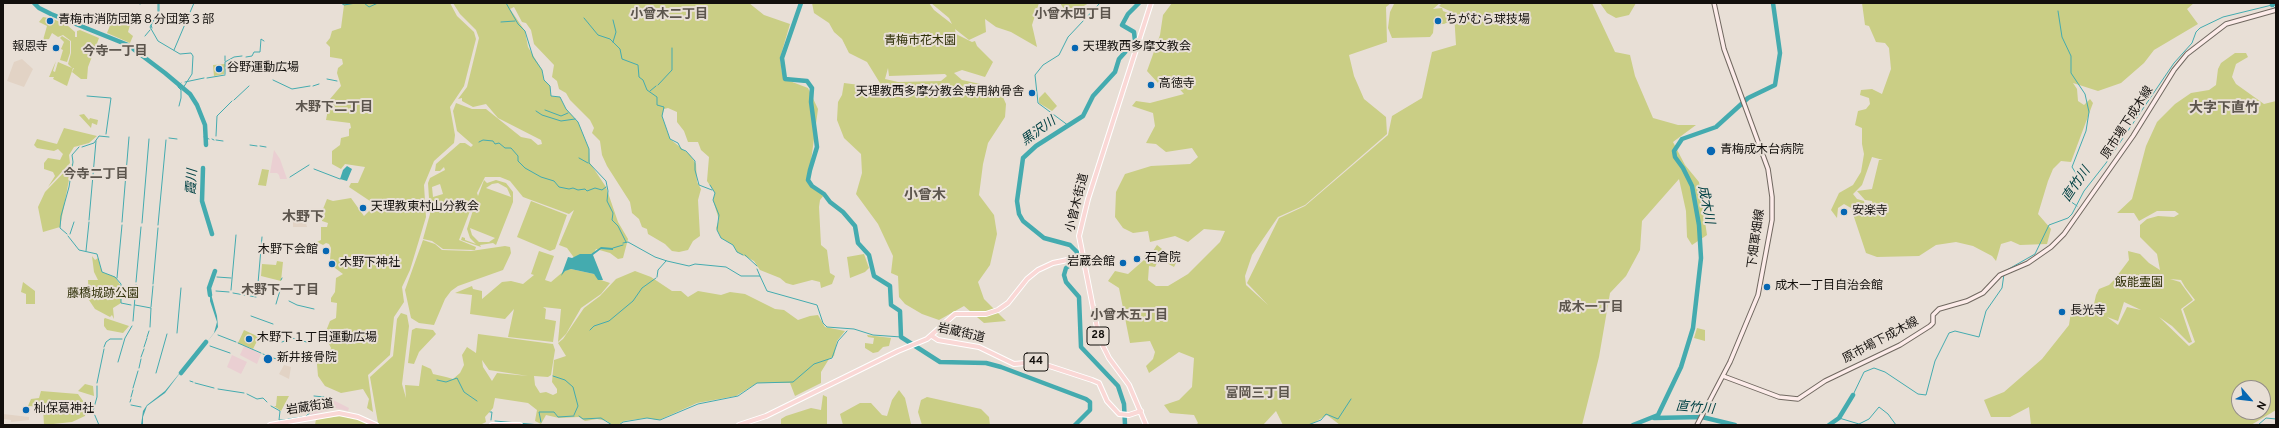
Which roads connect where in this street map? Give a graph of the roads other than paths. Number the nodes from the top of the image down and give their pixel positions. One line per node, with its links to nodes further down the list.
1 (1151, 3): 4 (main road, 小曽木街道 / 28)
2 (1714, 3): 6 (main road, 下畑軍畑線)
3 (2276, 10): 6 (main road, 原市場下成木線)
4 (1081, 257): 5 (main road); 7 (main road, 小曽木街道 / 28)
5 (932, 336): 7 (main road, 岩蔵街道 / 44); 13 (main road, 岩蔵街道)
6 (1723, 376): 8 (main road, 下畑軍畑線)
7 (1141, 411): 14 (main road, 小曽木街道 / 28)
8 (1698, 423)
9 (270, 425): 10 (main road, 岩蔵街道)
10 (376, 425)
11 (492, 425): 12 (main road)
12 (520, 425)
13 (738, 425)
14 (1146, 425)

